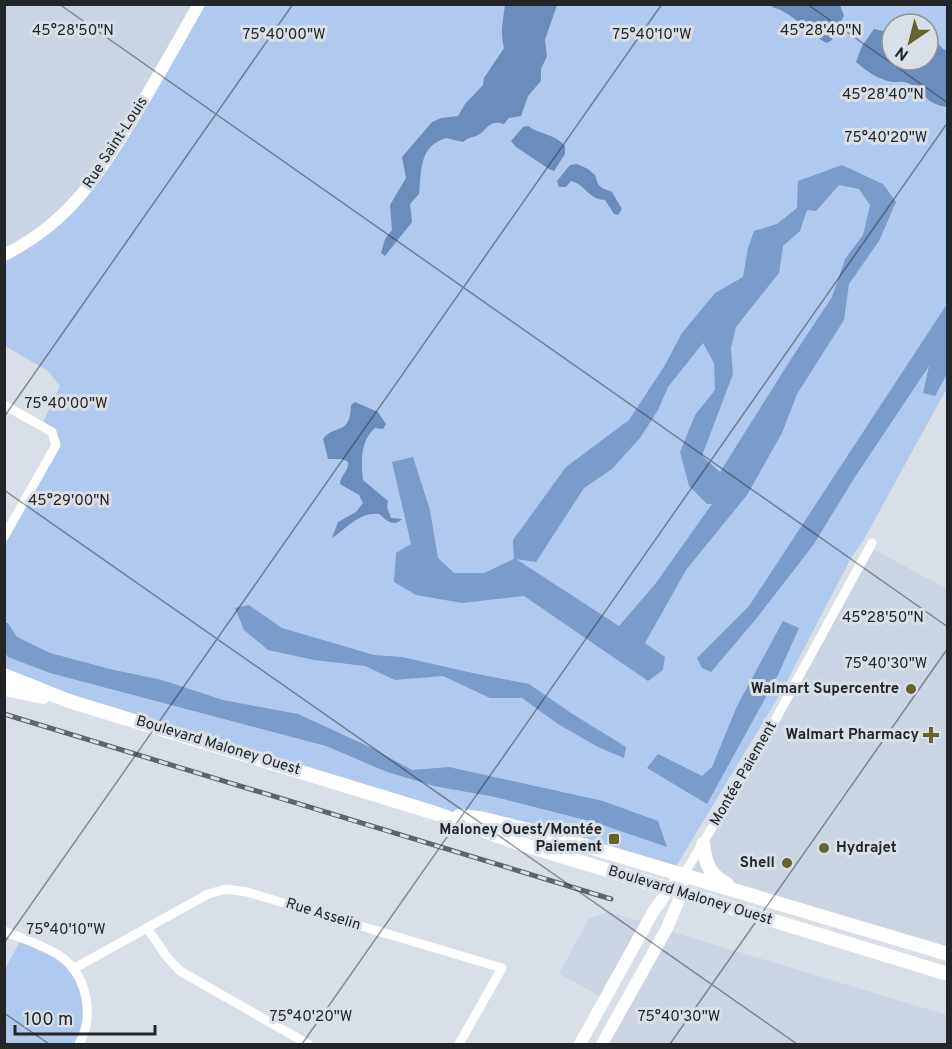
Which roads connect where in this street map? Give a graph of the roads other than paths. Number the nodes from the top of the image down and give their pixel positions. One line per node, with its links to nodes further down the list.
1 (199, 4): 2 (main road, Rue Saint-Louis)
2 (4, 255)
3 (4, 405): 4 (street)
4 (6, 532)
5 (872, 543): 10 (street, Montée Paiement)
6 (4, 675): 8 (main road, Boulevard Maloney Ouest)
7 (4, 689): 8 (main road, Boulevard Maloney Ouest)
8 (69, 701): 9 (main road, Boulevard Maloney Ouest)
9 (435, 813): 11 (main road, Boulevard Maloney Ouest); 12 (main road, Boulevard Maloney Ouest)
10 (703, 844): 11 (street, Montée Paiement); 13 (main road)
11 (683, 876): 12 (main road, Montée Paiement); 13 (main road, Boulevard Maloney Ouest)
12 (676, 891): 18 (main road, Boulevard Maloney Ouest); 23 (main road, Montée Paiement); 24 (main road, Montée Paiement)
13 (762, 900): 16 (main road, Boulevard Maloney Ouest)
14 (147, 928): 17 (street, Rue Asselin); 21 (street); 22 (street, Rue Asselin)
15 (4, 931): 17 (street)
16 (948, 954)
17 (73, 969): 19 (street)
18 (948, 974)
19 (80, 1042): 20 (street)
20 (92, 1044)
21 (308, 1044)
22 (459, 1044)
23 (580, 1044)
24 (602, 1044)

